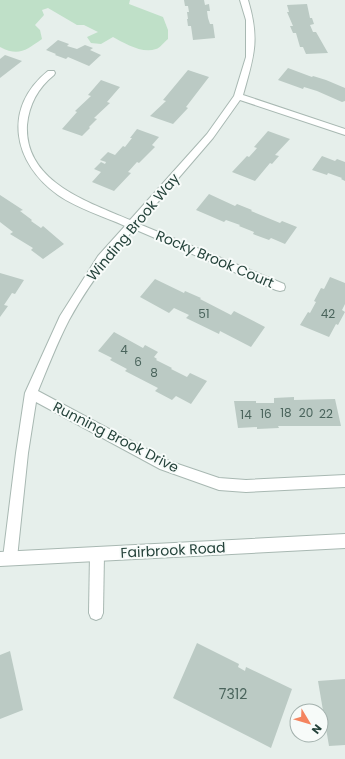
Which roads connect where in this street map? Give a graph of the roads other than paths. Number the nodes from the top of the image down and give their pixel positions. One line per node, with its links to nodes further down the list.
1 (244, 0): 3 (street, Winding Brook Way)
2 (51, 72): 5 (street, Rocky Brook Court)
3 (238, 96): 4 (street); 5 (street, Winding Brook Way)
4 (345, 132)
5 (133, 224): 6 (street, Rocky Brook Court); 7 (street, Winding Brook Way)
6 (280, 287)
7 (31, 393): 8 (street, Running Brook Drive); 11 (street, Winding Brook Way)
8 (345, 480)
9 (345, 541): 10 (street, Fairbrook Road)
10 (97, 554): 11 (street, Fairbrook Road); 12 (street)
11 (5, 558)
12 (96, 614)

